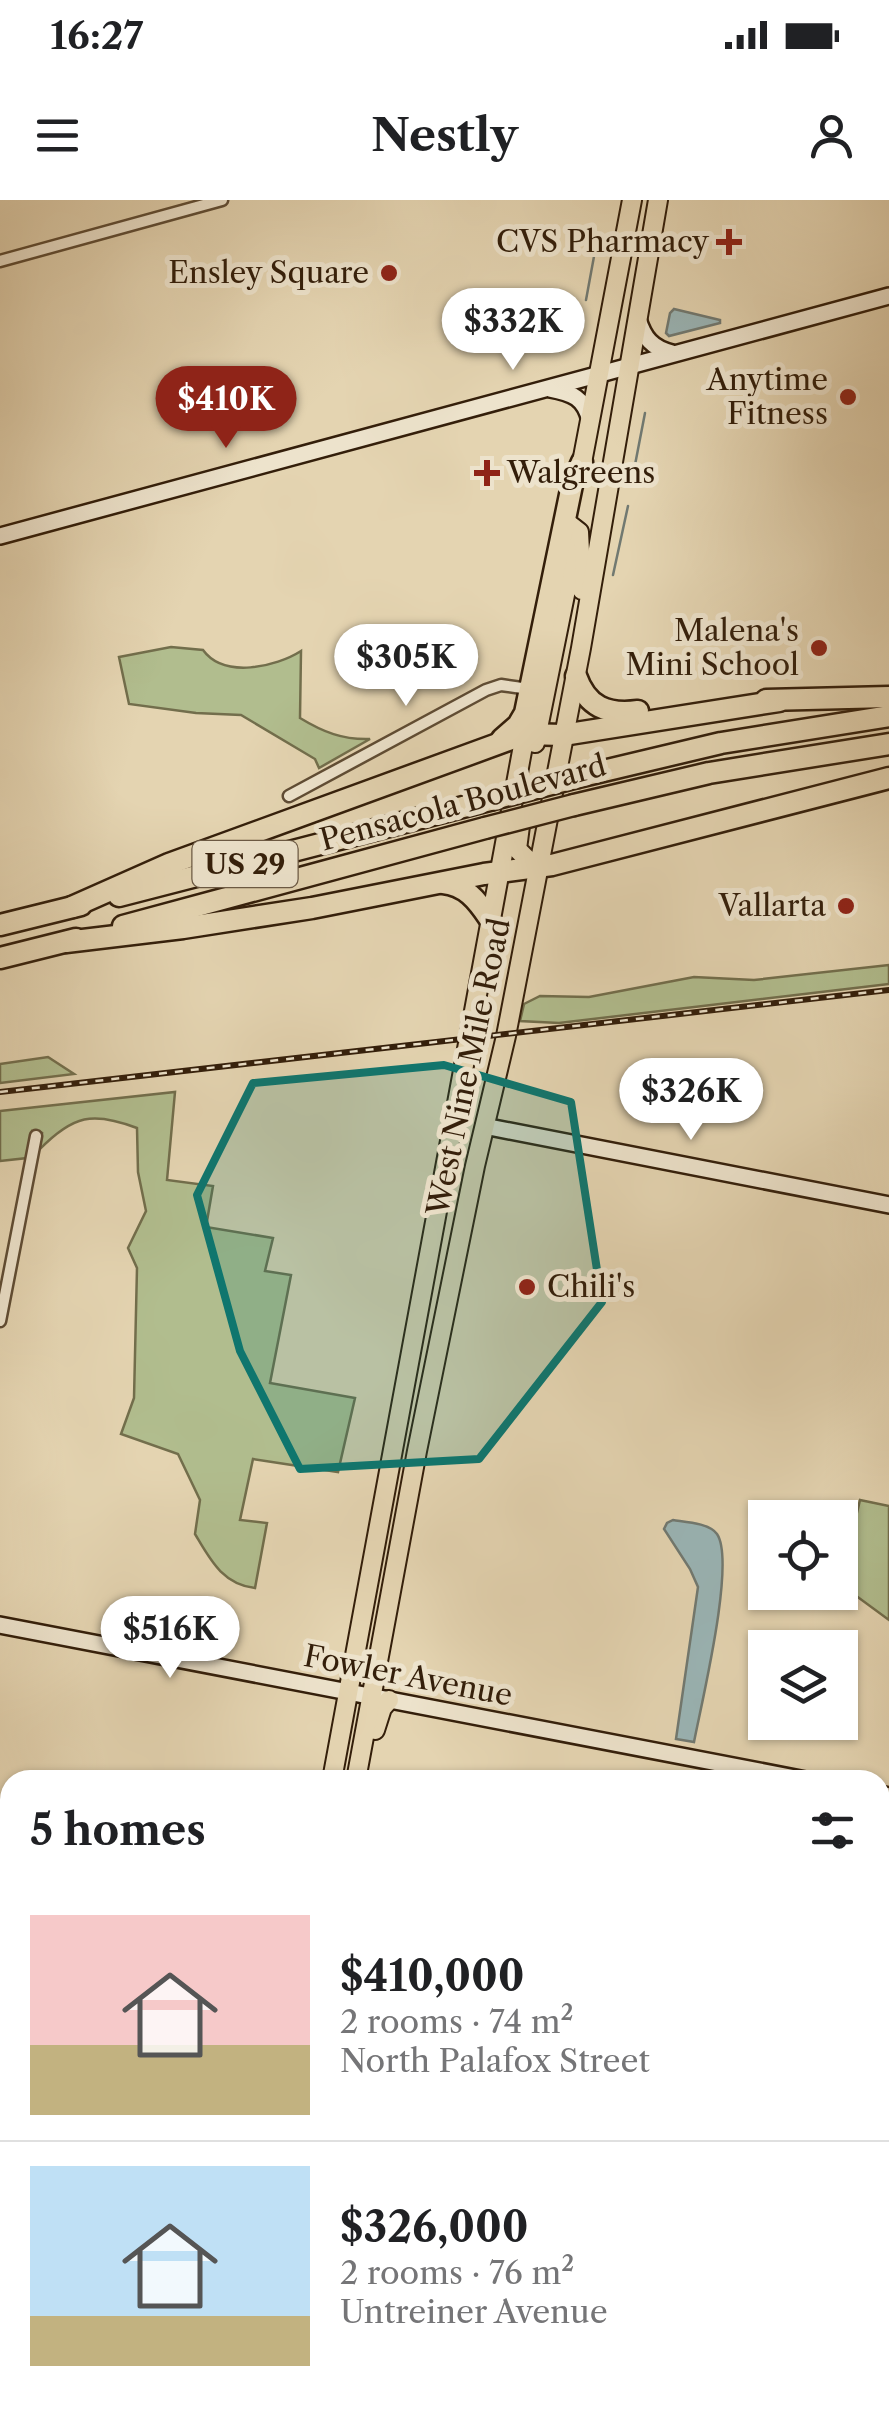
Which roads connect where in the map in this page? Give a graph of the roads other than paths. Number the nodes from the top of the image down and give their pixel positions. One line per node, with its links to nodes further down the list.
1 (222, 200): 5 (street)
2 (636, 200): 10 (main road); 11 (main road, West Nine Mile Road)
3 (648, 200): 6 (main road)
4 (658, 200): 6 (main road)
5 (0, 261)
6 (642, 296): 8 (main road)
7 (889, 296): 9 (street)
8 (638, 319): 9 (street); 10 (main road)
9 (676, 354): 10 (street)
10 (630, 365): 11 (street); 19 (main road)
11 (599, 374): 12 (street); 13 (main road, West Nine Mile Road); 18 (main road)
12 (546, 389): 13 (street); 16 (street)
13 (590, 422): 14 (main road, West Nine Mile Road)
14 (582, 462): 15 (main road, West Nine Mile Road); 21 (highway)
15 (570, 526): 17 (main road, West Nine Mile Road); 18 (main road)
16 (0, 536)
17 (566, 547): 21 (main road, West Nine Mile Road); 26 (main road)
18 (582, 590): 19 (main road)
19 (581, 648): 20 (main road)
20 (576, 676): 23 (highway); 25 (main road)
21 (532, 690): 26 (main road, West Nine Mile Road); 27 (highway); 30 (street)
22 (889, 697): 23 (highway)
23 (780, 701): 25 (highway)
24 (889, 716): 34 (highway, Pensacola Boulevard / US 29, bridge)
25 (563, 734): 26 (highway); 31 (main road)
26 (533, 736): 27 (highway); 31 (main road); 32 (main road, West Nine Mile Road)
27 (499, 742): 34 (highway)
28 (889, 744): 37 (highway, Pensacola Boulevard / US 29, bridge)
29 (889, 778): 31 (highway)
30 (289, 796)
31 (532, 864): 32 (highway); 41 (main road, West Nine Mile Road)
32 (498, 872): 33 (highway); 35 (main road, West Nine Mile Road)
33 (436, 882): 35 (highway); 37 (highway)
34 (72, 907): 36 (highway, Pensacola Boulevard / US 29)
35 (489, 918): 39 (main road, West Nine Mile Road)
36 (0, 925)
37 (66, 942): 38 (highway, Pensacola Boulevard / US 29)
38 (0, 958)
39 (468, 1049): 40 (main road, West Nine Mile Road); 41 (main road)
40 (454, 1126): 44 (main road); 46 (main road, West Nine Mile Road)
41 (484, 1126): 43 (street); 44 (main road, West Nine Mile Road)
42 (36, 1136): 45 (street)
43 (889, 1204)
44 (458, 1248): 49 (main road, West Nine Mile Road)
45 (0, 1321)
46 (404, 1402): 48 (main road, West Nine Mile Road); 49 (main road)
47 (0, 1624): 48 (street, Fowler Avenue)
48 (349, 1694): 49 (street, Fowler Avenue); 50 (main road, West Nine Mile Road); 51 (main road)
49 (380, 1699): 52 (main road, West Nine Mile Road); 53 (main road); 54 (street, Fowler Avenue)
50 (334, 1770)
51 (346, 1770)
52 (359, 1770)
53 (368, 1770)
54 (753, 1770)

